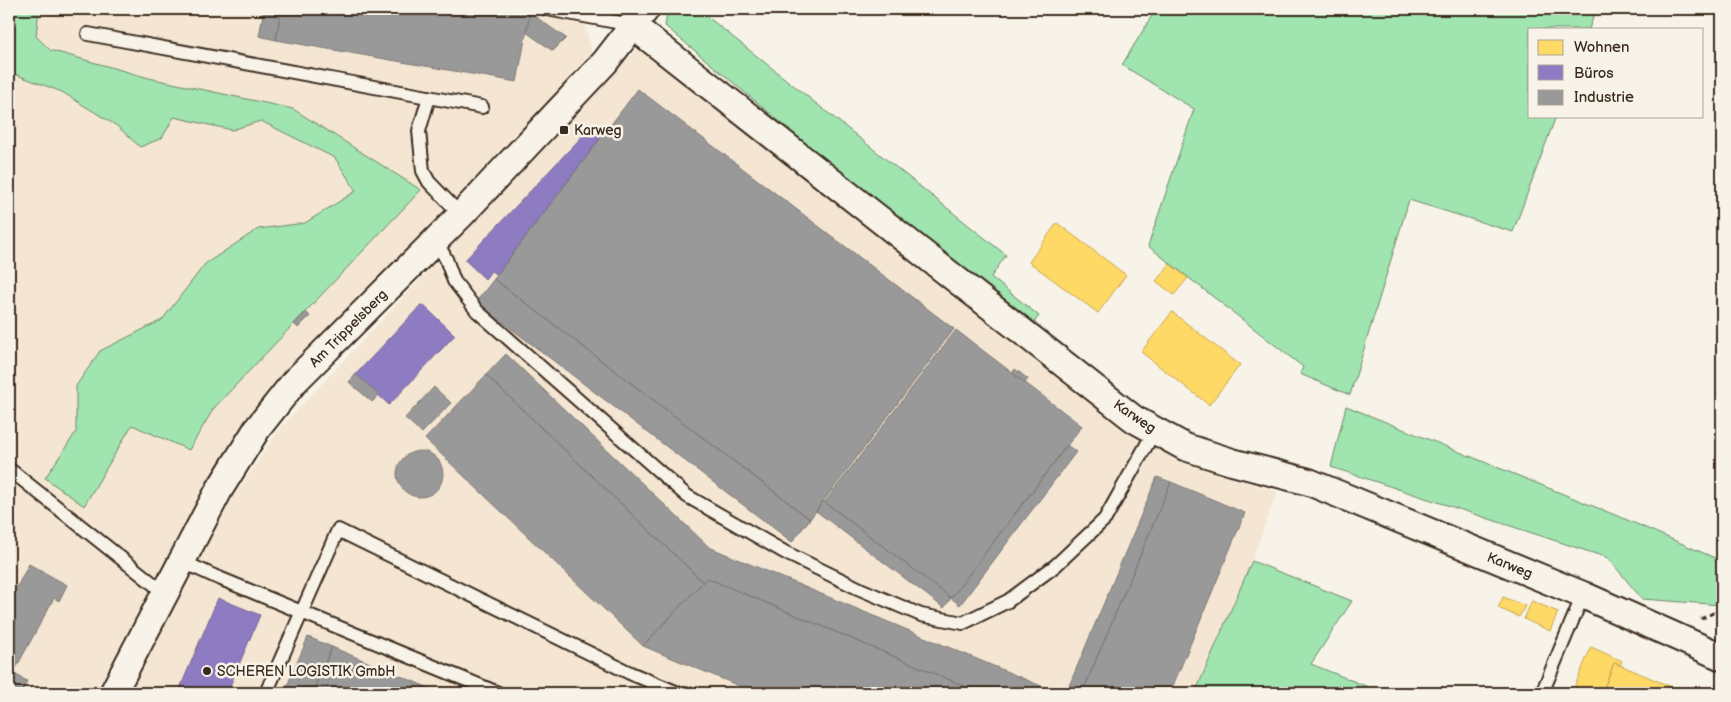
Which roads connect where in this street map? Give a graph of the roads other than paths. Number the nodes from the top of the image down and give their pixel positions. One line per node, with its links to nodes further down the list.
1 (547, 9): 2 (lane)
2 (639, 17): 6 (street, Am Trippelsberg); 8 (street, Karweg)
3 (88, 34): 4 (lane)
4 (429, 97): 5 (lane); 6 (lane)
5 (482, 106)
6 (461, 215): 7 (street, Am Trippelsberg)
7 (436, 240): 8 (lane); 10 (street, Am Trippelsberg)
8 (1155, 430): 12 (street, Karweg)
9 (9, 469): 11 (lane)
10 (182, 561): 11 (street, Am Trippelsberg); 13 (lane)
11 (166, 594): 15 (street, Am Trippelsberg)
12 (1583, 595): 14 (street, Karweg); 19 (lane)
13 (302, 612): 16 (lane); 17 (lane); 18 (lane)
14 (1722, 657)
15 (112, 693)
16 (266, 693)
17 (498, 693)
18 (678, 693)
19 (1542, 693)

